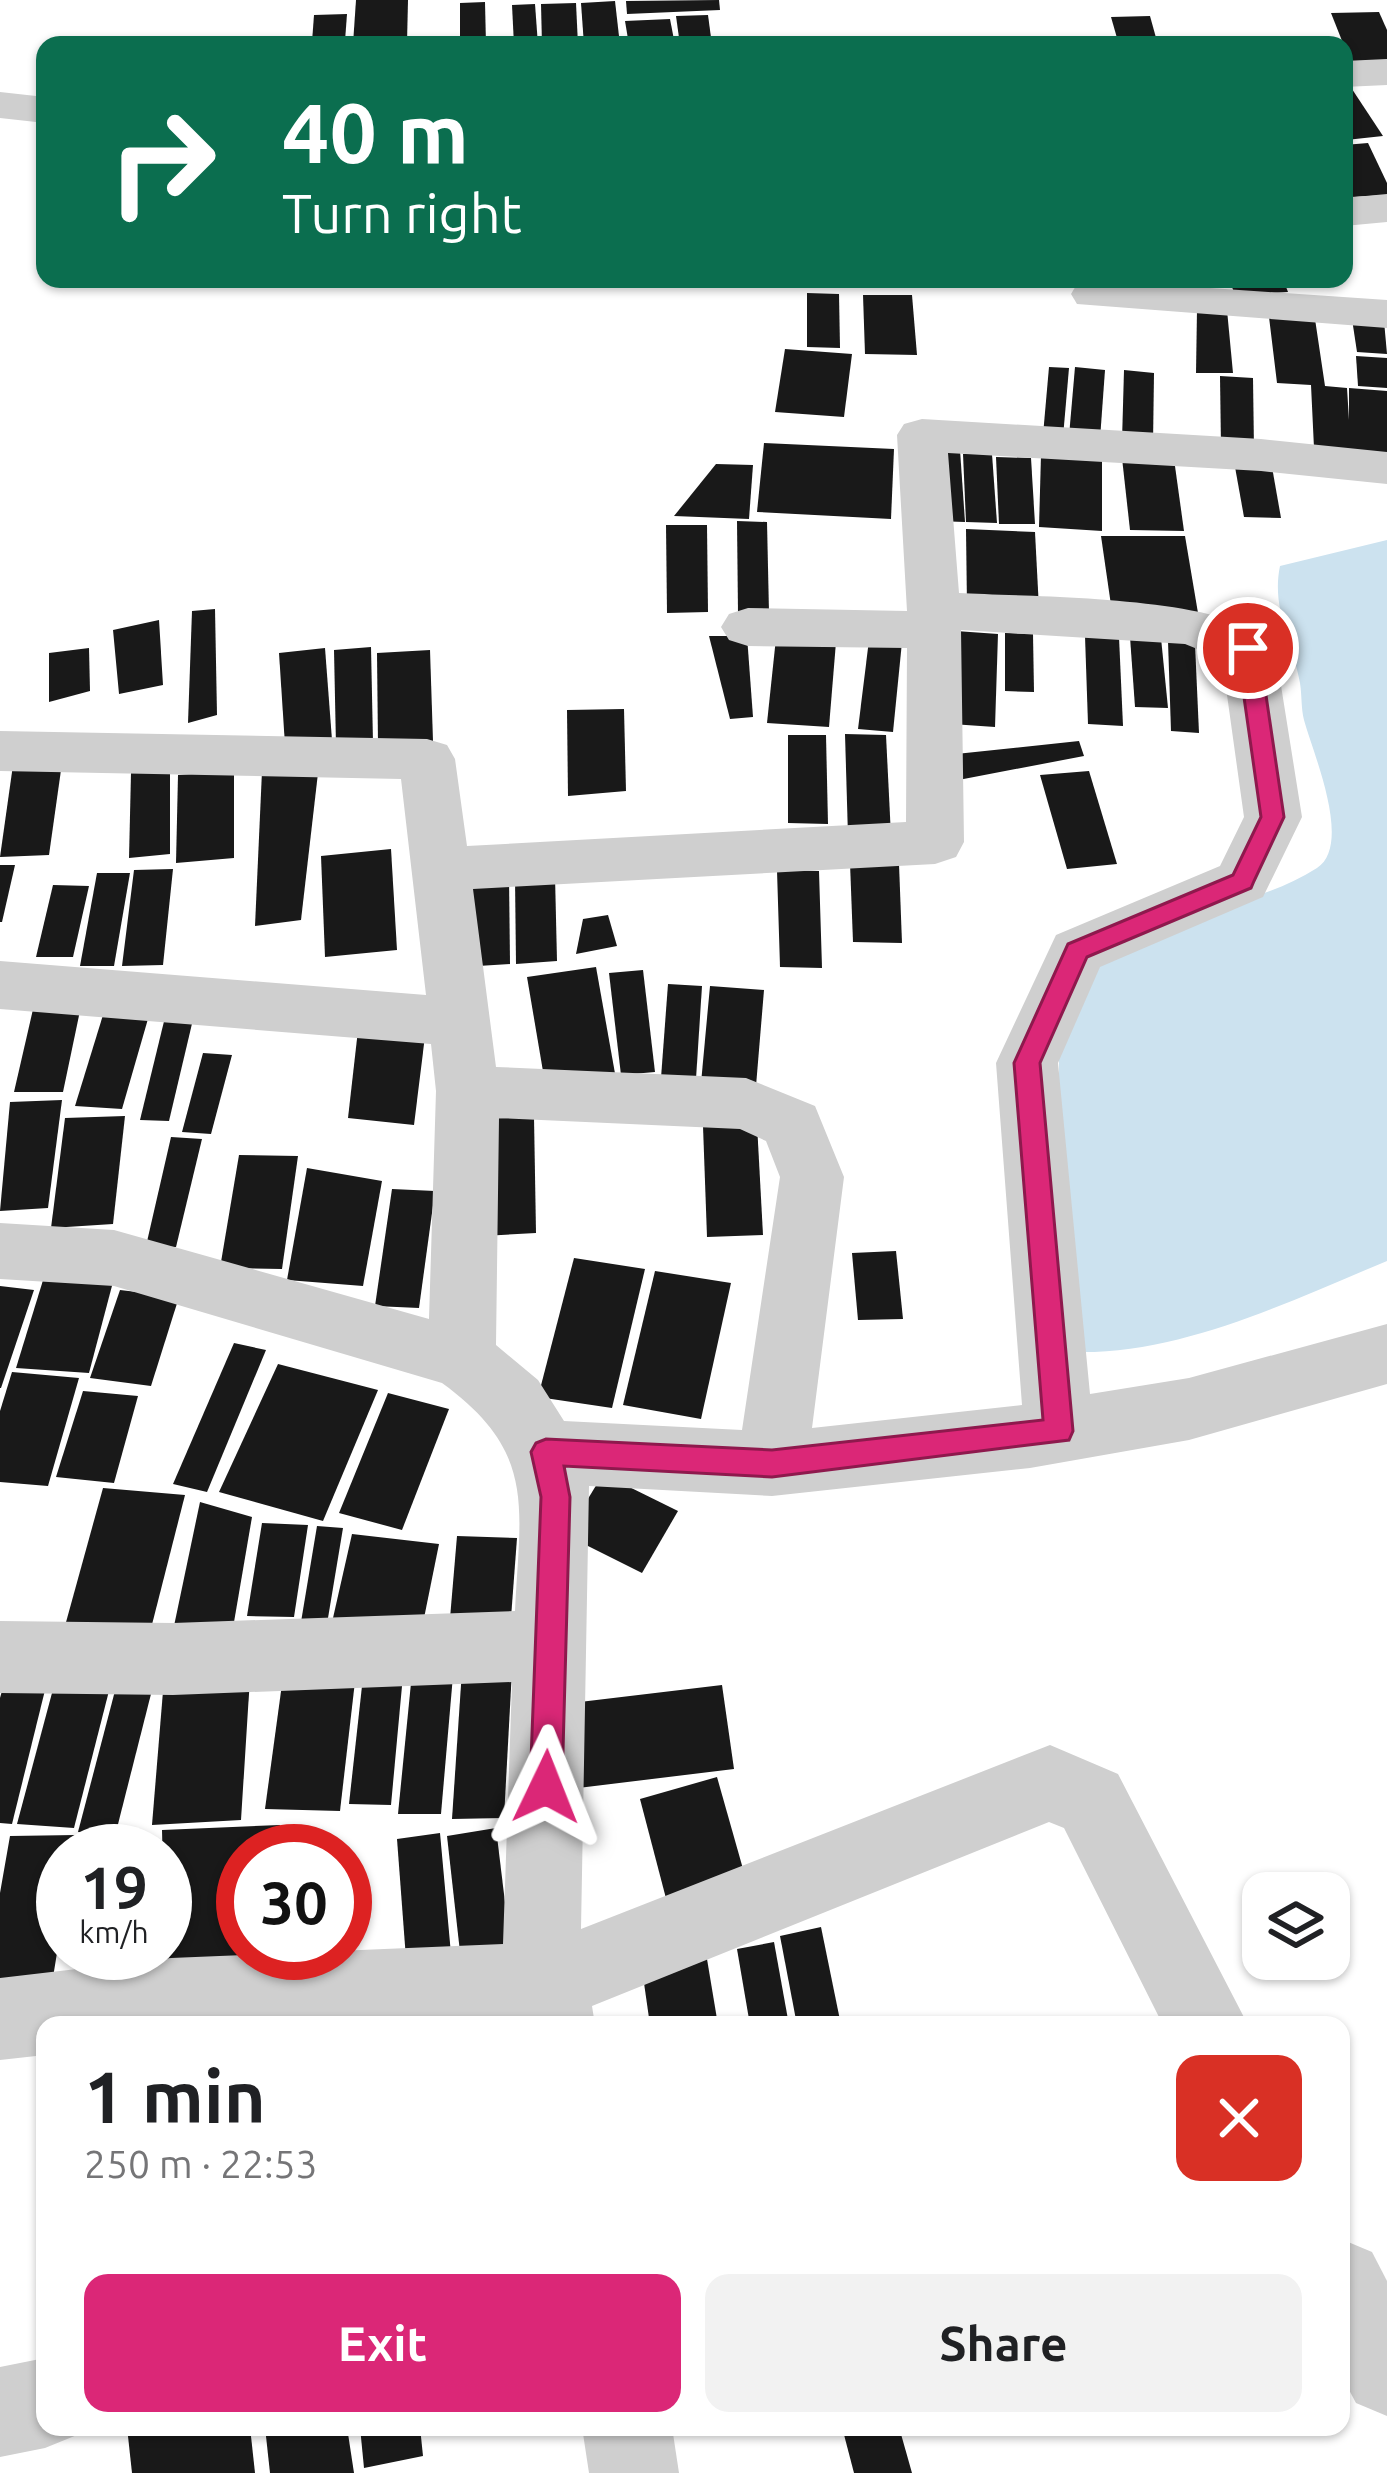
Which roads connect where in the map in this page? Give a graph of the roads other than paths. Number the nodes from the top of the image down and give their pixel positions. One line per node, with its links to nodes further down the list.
1 (1387, 72): 2 (street)
2 (1353, 74)
3 (0, 105): 4 (street)
4 (36, 109)
5 (1387, 208): 6 (street)
6 (1353, 211)
7 (1094, 294): 8 (street)
8 (1387, 314)
9 (1387, 468): 10 (street)
10 (934, 620): 11 (street); 13 (street); 20 (street)
11 (748, 627)
12 (0, 751): 13 (street)
13 (441, 869): 15 (street)
14 (0, 985): 15 (street)
15 (460, 1022): 16 (street)
16 (468, 1091): 19 (street); 22 (street)
17 (0, 1251): 19 (street)
18 (1387, 1354): 20 (street)
19 (462, 1359): 21 (street)
20 (1059, 1431): 22 (street)
21 (546, 1452): 22 (street); 23 (street)
22 (772, 1464)
23 (551, 1645): 24 (street); 25 (street)
24 (0, 1657)
25 (551, 2004): 26 (street); 27 (street)
26 (1203, 2016)
27 (0, 2019)
28 (1350, 2300): 29 (street)
29 (1387, 2372)
30 (36, 2404): 31 (street)
31 (0, 2412)
32 (628, 2436): 33 (street)
33 (634, 2473)

